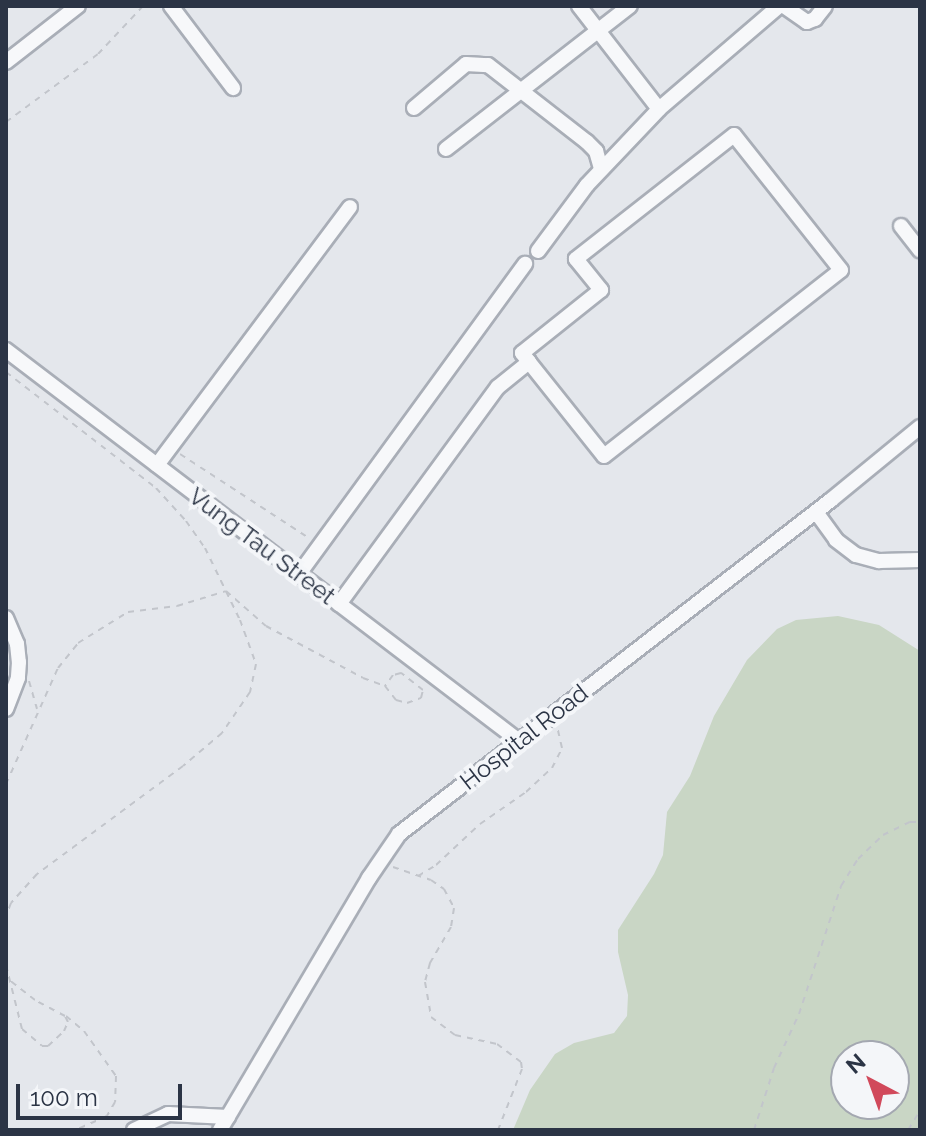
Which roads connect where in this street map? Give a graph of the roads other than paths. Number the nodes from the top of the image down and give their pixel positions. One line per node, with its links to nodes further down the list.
1 (78, 6): 8 (street)
2 (171, 6): 9 (street)
3 (579, 6): 7 (street)
4 (630, 6): 7 (street)
5 (782, 6): 6 (street); 12 (street)
6 (825, 6)
7 (598, 31): 10 (street); 12 (street)
8 (6, 62)
9 (233, 88)
10 (521, 91): 11 (street); 13 (street); 14 (street)
11 (414, 108)
12 (659, 109): 14 (street)
13 (446, 149)
14 (601, 169): 18 (street)
15 (350, 207): 23 (street)
16 (901, 226): 17 (street)
17 (920, 250)
18 (538, 251)
19 (525, 264): 26 (street)
20 (6, 350): 23 (street, Vung Tau Street)
21 (529, 362): 21 (street); 27 (street)
22 (920, 427): 24 (street, Hospital Road)
23 (157, 465): 26 (street, Vung Tau Street)
24 (816, 512): 25 (street); 30 (street, Hospital Road)
25 (920, 560)
26 (299, 574): 27 (street, Vung Tau Street)
27 (339, 604): 30 (street, Vung Tau Street)
28 (6, 618): 29 (street)
29 (6, 709)
30 (519, 741): 31 (street, Hospital Road)
31 (224, 1123): 32 (street)
32 (134, 1130)

